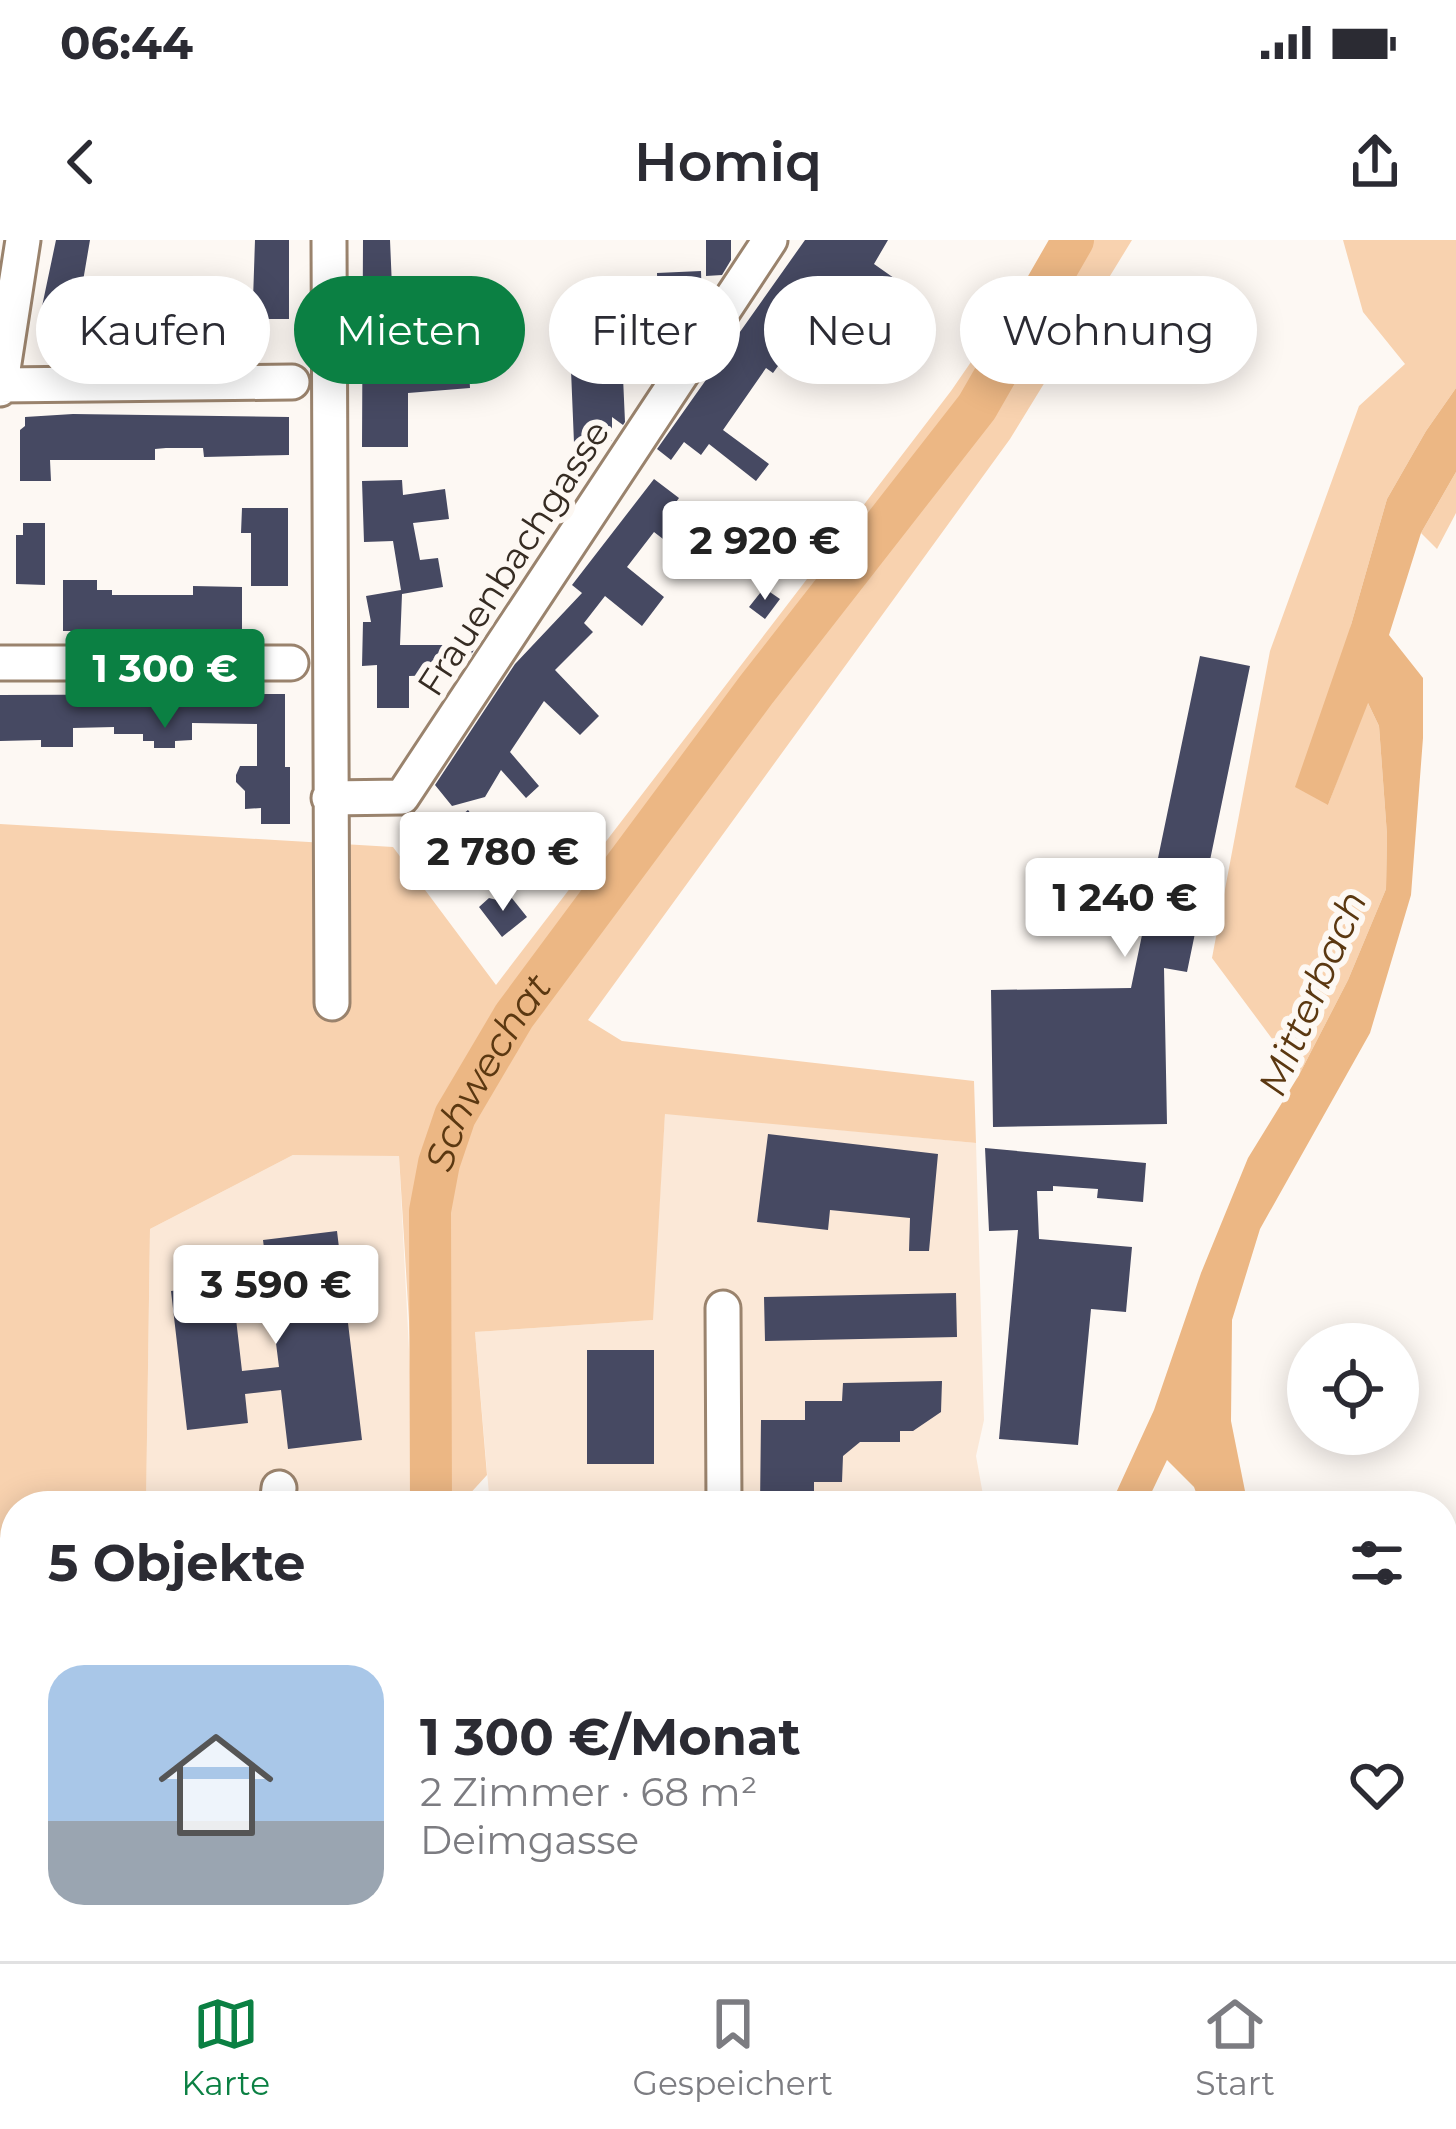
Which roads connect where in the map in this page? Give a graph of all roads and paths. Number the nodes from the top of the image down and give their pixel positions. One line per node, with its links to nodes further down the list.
1 (23, 240): 5 (street)
2 (329, 240): 8 (street)
3 (770, 240): 8 (street, Frauenbachgasse)
4 (292, 382): 5 (street)
5 (0, 387)
6 (0, 662): 7 (street)
7 (291, 662)
8 (329, 798): 9 (street)
9 (332, 1003)
10 (723, 1308): 11 (street)
11 (724, 1491)

